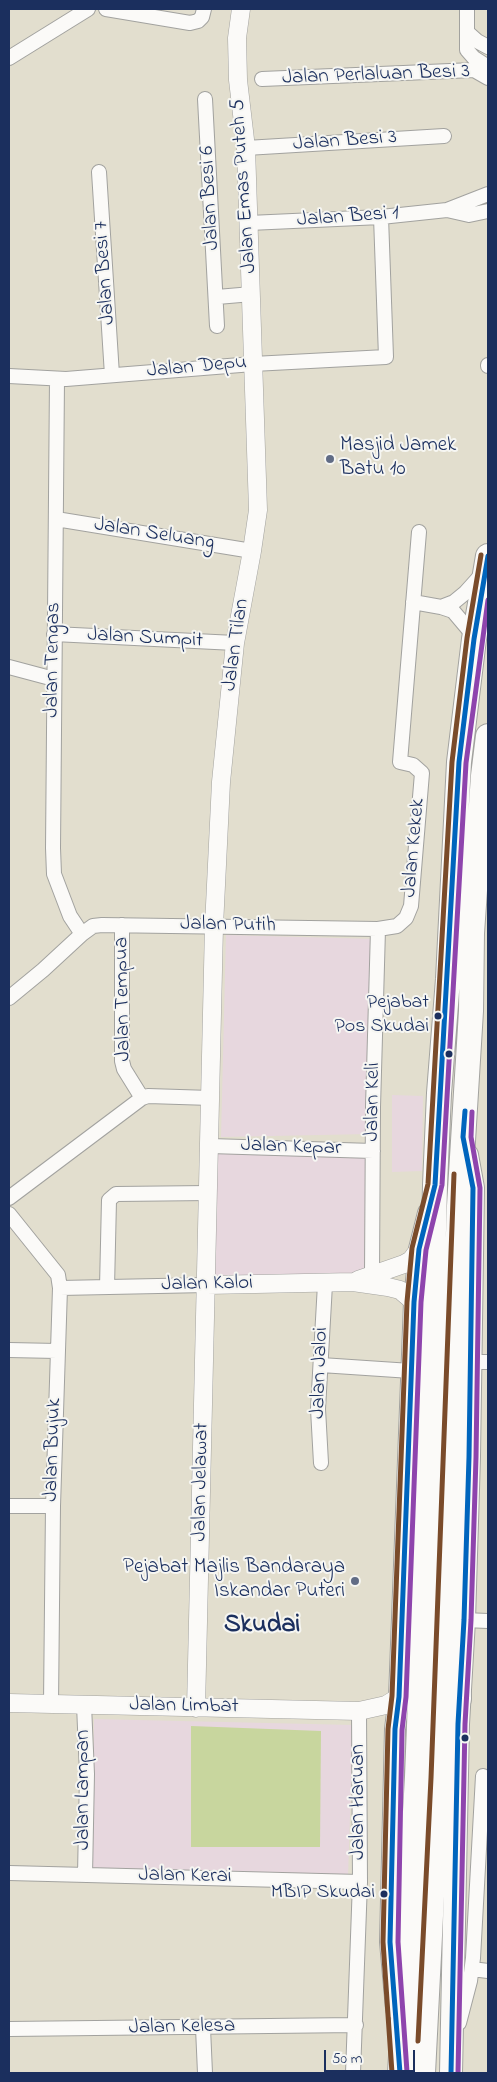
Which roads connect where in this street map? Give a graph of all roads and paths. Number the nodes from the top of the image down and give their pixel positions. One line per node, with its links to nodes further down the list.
1 (88, 9): 8 (street)
2 (106, 9): 3 (street)
3 (204, 9)
4 (241, 9): 14 (street, Jalan Emas Puteh 5)
5 (467, 9): 6 (street)
6 (467, 32): 7 (street); 9 (street)
7 (488, 47)
8 (9, 58)
9 (488, 67)
10 (488, 78): 11 (street, Jalan Perlaluan Besi 3)
11 (262, 79)
12 (205, 98): 22 (street, Jalan Besi 6)
13 (444, 136): 14 (street, Jalan Besi 3)
14 (246, 148): 20 (street, Jalan Emas Puteh 5)
15 (99, 172): 25 (street, Jalan Besi 7)
16 (488, 194): 17 (street, Jalan Besi 1)
17 (447, 210): 18 (street, Jalan Besi 1); 19 (street, Jalan Besi 1)
18 (488, 211)
19 (381, 217): 20 (street, Jalan Besi 1); 24 (street, Jalan Depu)
20 (249, 223): 21 (street, Jalan Emas Puteh 5)
21 (252, 294): 22 (street); 24 (street, Jalan Emas Puteh 5)
22 (217, 297): 23 (street, Jalan Besi 6)
23 (217, 326)
24 (253, 364): 25 (street, Jalan Depu); 30 (street, Jalan Tilan)
25 (112, 375): 27 (street, Jalan Depu)
26 (9, 376): 27 (street, Jalan Depu)
27 (57, 379): 28 (street, Jalan Tengas)
28 (56, 518): 30 (street, Jalan Seluang); 34 (street, Jalan Tengas)
29 (419, 532): 32 (street)
30 (252, 552): 36 (street, Jalan Tilan)
31 (486, 564): 33 (street); 35 (highway)
32 (413, 602): 33 (street); 43 (street, Jalan Kekek)
33 (441, 607): 35 (street)
34 (54, 634): 36 (street, Jalan Sumpit); 38 (street, Jalan Tengas)
35 (474, 639): 52 (highway)
36 (235, 643): 42 (street, Jalan Tilan)
37 (9, 667): 38 (street)
38 (54, 679): 45 (street, Jalan Tengas)
39 (488, 736): 44 (highway)
40 (488, 856): 44 (street)
41 (122, 925): 42 (street, Jalan Putih); 45 (street, Jalan Putih); 47 (street, Jalan Tempua)
42 (214, 926): 43 (street, Jalan Putih); 48 (street, Jalan Tilan)
43 (378, 929): 51 (street, Jalan Keli)
44 (472, 933): 49 (highway)
45 (82, 934): 46 (street)
46 (9, 998)
47 (142, 1098): 48 (street); 54 (street)
48 (210, 1098): 50 (street, Jalan Jelawat)
49 (463, 1137): 66 (main road); 70 (highway)
50 (210, 1146): 51 (street, Jalan Kepar); 53 (street, Jalan Jelawat)
51 (373, 1151): 57 (street, Jalan Keli)
52 (435, 1184): 56 (main road); 94 (highway)
53 (209, 1193): 60 (street, Jalan Jelawat); 61 (street)
54 (9, 1198)
55 (9, 1214): 62 (street, Jalan Bujuk)
56 (419, 1250): 57 (street, Jalan Kaloi); 63 (main road)
57 (372, 1276): 58 (street, Jalan Kaloi)
58 (353, 1282): 59 (street, Jalan Kaloi); 63 (street, Jalan Kaloi)
59 (325, 1284): 60 (street, Jalan Kaloi); 67 (street, Jalan Jaloi)
60 (207, 1285): 61 (street, Jalan Kaloi); 80 (street, Jalan Jelawat)
61 (108, 1287): 62 (street, Jalan Kaloi)
62 (60, 1288): 65 (street, Jalan Bujuk)
63 (414, 1302): 68 (main road)
64 (9, 1350): 65 (street)
65 (57, 1351): 72 (street, Jalan Bujuk)
66 (479, 1362): 73 (main road)
67 (321, 1365): 68 (street); 69 (street, Jalan Jaloi)
68 (411, 1370): 75 (main road)
69 (320, 1463)
70 (450, 1490): 76 (highway); 94 (highway)
71 (9, 1506): 72 (street)
72 (52, 1506): 78 (street, Jalan Bujuk)
73 (464, 1620): 74 (street); 76 (main road)
74 (488, 1621)
75 (399, 1697): 81 (street, Jalan Limbat); 82 (main road)
76 (459, 1699): 83 (main road)
77 (9, 1703): 78 (street, Jalan Limbat)
78 (51, 1704): 79 (street, Jalan Limbat)
79 (84, 1705): 80 (street, Jalan Limbat); 86 (street, Jalan Lampan)
80 (196, 1708): 81 (street, Jalan Limbat)
81 (359, 1711): 82 (street, Jalan Limbat); 87 (street, Jalan Haruan)
82 (395, 1730): 94 (main road)
83 (458, 1775): 84 (street); 93 (main road)
84 (486, 1776): 88 (street)
85 (9, 1873): 86 (street, Jalan Kerai)
86 (85, 1875): 87 (street, Jalan Kerai)
87 (360, 1882): 90 (street, Jalan Haruan)
88 (472, 1969): 89 (street); 93 (street)
89 (488, 1971)
90 (356, 2025): 91 (street, Jalan Kelesa); 96 (street, Jalan Haruan)
91 (203, 2028): 92 (street, Jalan Kelesa); 95 (street)
92 (9, 2029)
93 (451, 2062)
94 (408, 2072)
95 (205, 2073)
96 (353, 2073)

